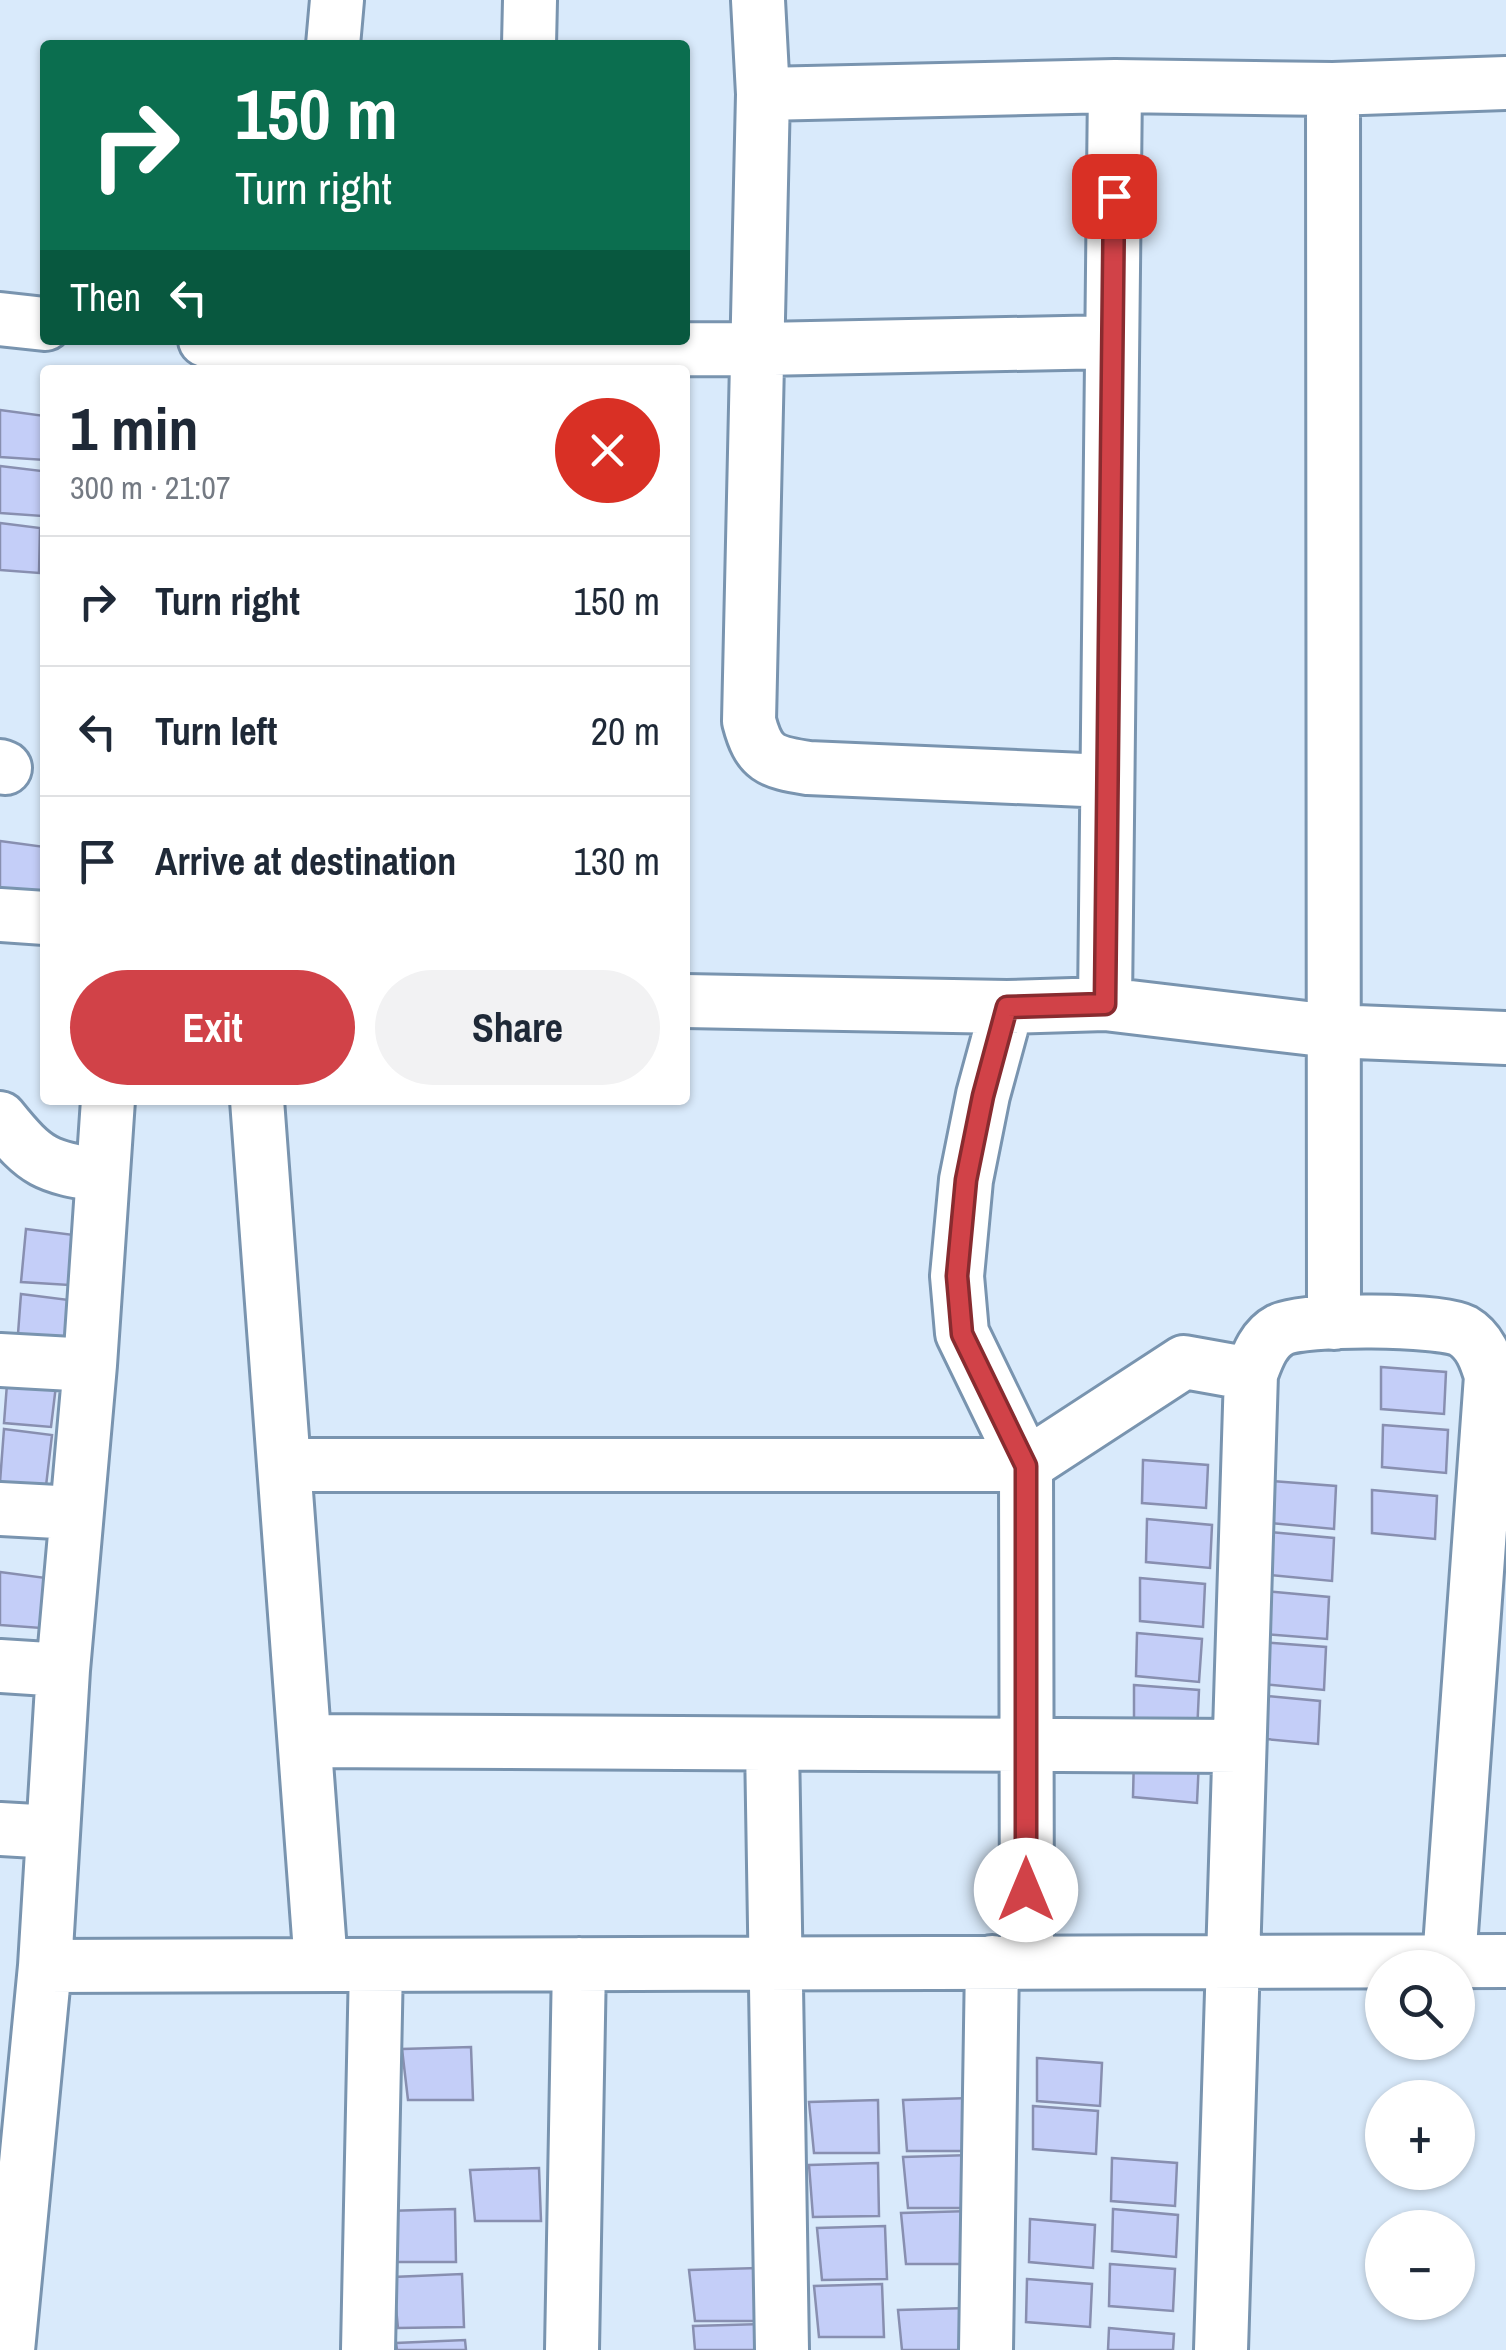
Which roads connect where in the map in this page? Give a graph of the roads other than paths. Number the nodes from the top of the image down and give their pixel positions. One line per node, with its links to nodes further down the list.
1 (337, 0): 4 (street)
2 (530, 0): 5 (street)
3 (758, 0): 9 (street)
4 (333, 40)
5 (529, 40)
6 (1506, 83): 8 (street)
7 (1115, 86): 8 (street); 9 (street); 12 (street)
8 (1333, 90): 23 (street)
9 (763, 94): 15 (street)
10 (0, 320): 11 (street)
11 (40, 324)
12 (1112, 342): 15 (street); 17 (street)
13 (243, 345): 16 (street)
14 (526, 345): 15 (street); 16 (street)
15 (757, 349): 17 (street)
16 (304, 353)
17 (1108, 781): 21 (street)
18 (0, 915): 19 (street)
19 (40, 918)
20 (690, 1001): 22 (street)
21 (1105, 1004): 22 (street); 23 (street)
22 (1007, 1007): 34 (street)
23 (1332, 1032): 24 (street); 29 (street)
24 (1506, 1038)
25 (108, 1105): 28 (street)
26 (257, 1105): 33 (street)
27 (0, 1118): 28 (street)
28 (102, 1176): 31 (street)
29 (1334, 1323): 32 (street); 45 (street)
30 (0, 1360): 31 (street)
31 (90, 1365): 36 (street)
32 (1251, 1374): 34 (street); 42 (street)
33 (285, 1465): 34 (street); 39 (street)
34 (1026, 1466): 41 (street)
35 (0, 1509): 36 (street)
36 (76, 1514): 38 (street)
37 (0, 1666): 38 (street)
38 (63, 1670): 44 (street)
39 (305, 1741): 40 (street); 53 (street)
40 (772, 1744): 41 (street); 51 (street)
41 (1026, 1745): 42 (street); 50 (street)
42 (1240, 1746): 47 (street)
43 (0, 1830): 44 (street)
44 (53, 1832): 55 (street)
45 (1450, 1950)
46 (1506, 1960): 49 (street)
47 (1233, 1961): 48 (street); 50 (street); 62 (street)
48 (1365, 1961)
49 (1475, 1961)
50 (1009, 1962): 51 (street); 61 (street)
51 (776, 1963): 52 (street); 60 (street)
52 (579, 1964): 54 (street); 59 (street)
53 (322, 1965): 54 (street); 55 (street)
54 (376, 1965): 58 (street)
55 (28, 1999): 56 (street)
56 (12, 2178): 57 (street)
57 (6, 2345)
58 (368, 2350)
59 (572, 2350)
60 (782, 2350)
61 (986, 2350)
62 (1220, 2350)

